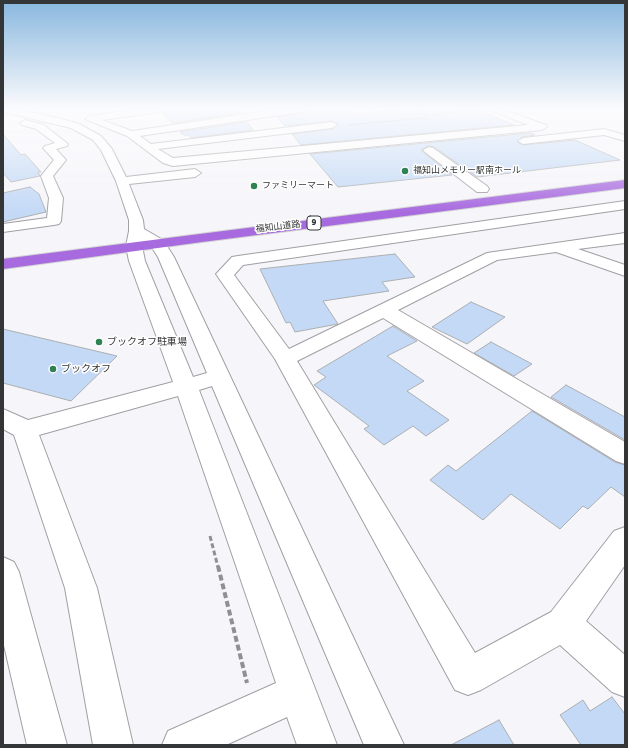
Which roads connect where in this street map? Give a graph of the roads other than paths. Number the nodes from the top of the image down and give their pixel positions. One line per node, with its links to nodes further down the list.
1 (62, 143): 16 (street)
2 (100, 143): 11 (street)
3 (144, 143): 7 (street)
4 (184, 143): 7 (street)
5 (373, 143): 6 (street)
6 (361, 144): 7 (street)
7 (150, 147)
8 (444, 149): 13 (street)
9 (625, 172): 13 (highway, 福知山道路 / 9)
10 (204, 173): 11 (street)
11 (122, 181): 17 (street)
12 (625, 184): 17 (highway, 福知山道路 / 9)
13 (482, 189): 15 (highway, 福知山道路 / 9)
14 (625, 205): 23 (street)
15 (245, 218)
16 (3, 228)
17 (142, 236): 20 (highway, 福知山道路 / 9); 24 (street); 25 (street)
18 (625, 238): 19 (street)
19 (560, 248): 21 (street); 22 (street)
20 (3, 264)
21 (625, 271)
22 (384, 310): 23 (street); 27 (street)
23 (285, 359): 30 (street)
24 (219, 378): 25 (street); 37 (street)
25 (186, 386): 26 (street); 32 (street)
26 (14, 424): 34 (street)
27 (625, 454)
28 (625, 540): 30 (street)
29 (3, 572): 33 (street)
30 (563, 624): 31 (street)
31 (625, 679)
32 (297, 694): 35 (street); 36 (street)
33 (47, 745)
34 (113, 745)
35 (182, 745)
36 (316, 745)
37 (384, 745)

